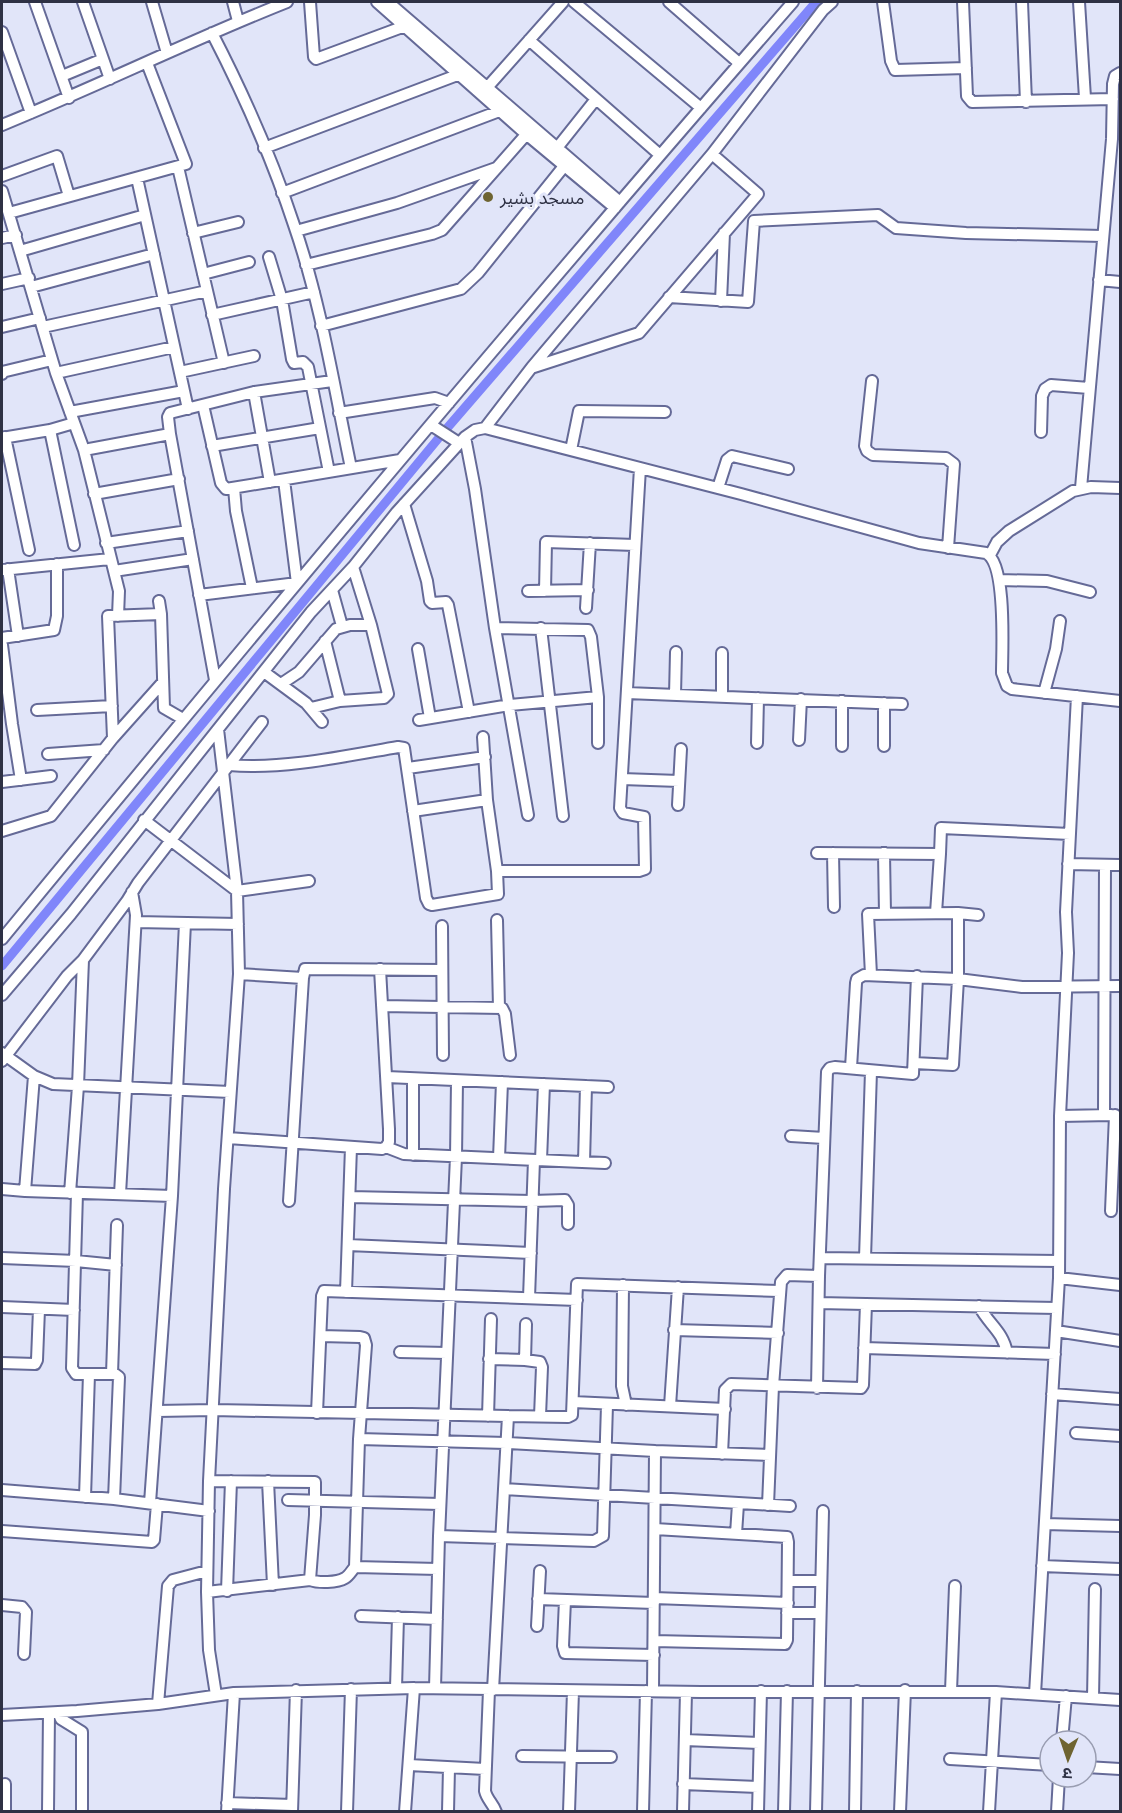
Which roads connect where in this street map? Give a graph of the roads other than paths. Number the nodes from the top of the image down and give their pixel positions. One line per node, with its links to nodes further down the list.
1 (35, 2): 30 (street)
2 (83, 2): 24 (street)
3 (152, 2): 23 (street)
4 (233, 2): 18 (street)
5 (287, 2): 18 (street)
6 (310, 2): 19 (street)
7 (377, 2): 19 (street)
8 (388, 2): 28 (street)
9 (563, 2): 22 (street)
10 (574, 2): 39 (street)
11 (669, 2): 26 (street)
12 (793, 2): 26 (street)
13 (832, 2): 45 (street)
14 (883, 2): 27 (street)
15 (963, 2): 27 (street)
16 (1022, 2): 37 (street)
17 (1078, 2): 35 (street)
18 (238, 21): 21 (street)
19 (405, 26): 28 (street)
20 (2, 32): 40 (street)
21 (212, 33): 23 (street); 43 (street)
22 (529, 40): 32 (street); 34 (street)
23 (167, 53): 25 (street)
24 (103, 59): 30 (street); 31 (street)
25 (147, 63): 31 (street); 49 (street)
26 (740, 63): 39 (street)
27 (966, 68): 37 (street)
28 (463, 71): 32 (street); 43 (street)
29 (1120, 73): 36 (street)
30 (62, 76): 33 (street)
31 (110, 79): 33 (street)
32 (485, 90): 38 (street)
33 (69, 98): 40 (street)
34 (597, 99): 44 (street); 46 (street)
35 (1085, 99): 36 (street); 37 (street)
36 (1113, 99): 48 (street)
37 (1026, 102)
38 (505, 107): 42 (street); 54 (street)
39 (701, 108): 46 (street)
40 (31, 113): 41 (street)
41 (2, 125)
42 (530, 130): 44 (street); 47 (street); 50 (street)
43 (264, 148): 54 (street)
44 (558, 148): 56 (street)
45 (712, 154): 62 (street); 90 (street)
46 (660, 155): 56 (street)
47 (565, 165): 56 (street); 84 (street)
48 (1115, 165): 64 (street)
49 (178, 167): 52 (street); 61 (street)
50 (497, 168): 60 (street); 70 (street)
51 (2, 176): 55 (street)
52 (137, 178): 55 (street); 58 (street)
53 (2, 193): 57 (street)
54 (282, 193): 60 (street)
55 (69, 196): 57 (street)
56 (617, 205): 100 (street)
57 (9, 213): 63 (street)
58 (145, 215): 66 (street); 67 (street)
59 (238, 222): 61 (street)
60 (296, 231): 70 (street)
61 (193, 233): 71 (street)
62 (724, 233): 78 (street); 80 (street)
63 (15, 235): 65 (street); 66 (street)
64 (1103, 236): 72 (street); 80 (street)
65 (2, 238)
66 (20, 251): 74 (street)
67 (154, 254): 74 (street); 81 (street)
68 (269, 257): 79 (street)
69 (249, 262): 71 (street)
70 (306, 265): 77 (street)
71 (203, 274): 76 (street)
72 (1099, 280): 73 (street); 97 (street)
73 (1120, 282)
74 (30, 283): 75 (street); 83 (street)
75 (2, 284)
76 (207, 291): 81 (street); 82 (street)
77 (314, 292): 79 (street); 84 (street)
78 (669, 297): 80 (street); 90 (street)
79 (282, 300): 82 (street); 96 (street)
80 (721, 301)
81 (164, 302): 83 (street); 86 (street)
82 (212, 315): 89 (street)
83 (41, 323): 85 (street); 88 (street)
84 (321, 326): 94 (street)
85 (2, 327)
86 (174, 347): 91 (street); 92 (street)
87 (254, 356): 89 (street)
88 (52, 360): 91 (street); 93 (street)
89 (224, 363): 92 (street)
90 (532, 367): 109 (street)
91 (56, 372): 103 (street)
92 (180, 372): 98 (street)
93 (2, 374)
94 (332, 381): 96 (street); 105 (street)
95 (872, 381): 138 (street)
96 (310, 383): 99 (street); 108 (street)
97 (1089, 388): 111 (street); 129 (street)
98 (184, 391): 102 (street); 103 (street)
99 (254, 392): 101 (street); 114 (street)
100 (449, 403): 105 (street); 107 (street)
101 (203, 405): 102 (street); 116 (street)
102 (188, 409): 112 (street)
103 (70, 412): 106 (street)
104 (665, 412): 118 (street)
105 (339, 413): 120 (street)
106 (74, 423): 110 (street); 117 (street)
107 (434, 427): 115 (street); 119 (street)
108 (320, 428): 114 (street); 123 (street)
109 (485, 428): 115 (street); 118 (street)
110 (51, 430): 113 (street); 137 (street)
111 (1041, 432)
112 (170, 434): 117 (street); 124 (street)
113 (3, 437): 139 (street)
114 (262, 438): 116 (street); 126 (street)
115 (459, 440): 132 (street); 163 (street)
116 (212, 446): 127 (street)
117 (84, 450): 131 (street)
118 (571, 450): 121 (street)
119 (400, 460): 120 (street); 148 (street)
120 (351, 468): 123 (street)
121 (640, 468): 128 (street); 136 (street)
122 (788, 469): 128 (street)
123 (329, 472): 125 (street)
124 (178, 479): 131 (street); 133 (street)
125 (284, 480): 126 (street); 148 (street)
126 (270, 482): 127 (street)
127 (234, 488): 149 (street)
128 (718, 488): 138 (street)
129 (1081, 488): 130 (street); 140 (street)
130 (1120, 488)
131 (94, 494): 134 (street)
132 (404, 504): 144 (street); 195 (street)
133 (188, 531): 134 (street); 142 (street)
134 (106, 543): 141 (street)
135 (590, 543): 136 (street); 151 (street); 153 (street)
136 (635, 544): 177 (street)
137 (74, 545)
138 (948, 548): 140 (street)
139 (30, 550)
140 (990, 555): 147 (street)
141 (110, 559): 143 (street); 146 (street)
142 (193, 559): 146 (street); 155 (street)
143 (57, 564): 145 (street); 165 (street)
144 (353, 567): 150 (street); 161 (street)
145 (5, 569): 165 (street)
146 (114, 571): 159 (street)
147 (999, 580): 154 (street); 178 (street)
148 (297, 583): 149 (street); 173 (street)
149 (252, 588): 155 (street)
150 (332, 590): 162 (street); 172 (street)
151 (588, 590): 153 (street); 157 (street)
152 (528, 591): 153 (street)
153 (545, 591)
154 (1090, 592)
155 (199, 595): 173 (street)
156 (159, 601): 158 (street)
157 (586, 608)
158 (161, 614): 159 (street); 174 (street)
159 (118, 615): 192 (street)
160 (1060, 621): 178 (street)
161 (371, 625): 162 (street); 185 (street)
162 (342, 626): 167 (street)
163 (495, 628): 164 (street); 191 (street)
164 (541, 628): 182 (street); 186 (street)
165 (18, 636): 166 (street)
166 (2, 638)
167 (326, 641): 175 (street); 185 (street)
168 (2, 645): 199 (street)
169 (418, 649): 195 (street)
170 (676, 652): 179 (street)
171 (722, 653): 180 (street)
172 (264, 672): 175 (street); 200 (street)
173 (215, 680): 196 (street)
174 (163, 682): 196 (street); 202 (street)
175 (281, 684): 193 (street)
176 (1120, 689): 188 (street)
177 (627, 693): 179 (street); 215 (street)
178 (1044, 693): 181 (street)
179 (675, 695): 180 (street)
180 (722, 696): 183 (street)
181 (1077, 696): 188 (street); 226 (street)
182 (598, 697): 186 (street); 204 (street)
183 (758, 698): 184 (street); 205 (street)
184 (801, 699): 187 (street); 203 (street)
185 (340, 701): 193 (street)
186 (550, 701): 191 (street); 223 (street)
187 (842, 701): 189 (street); 206 (street)
188 (1117, 701)
189 (884, 703): 190 (street); 207 (street)
190 (902, 704)
191 (510, 705): 195 (street); 222 (street)
192 (112, 706): 194 (street); 202 (street)
193 (311, 708): 198 (street)
194 (37, 710)
195 (470, 712)
196 (183, 719): 249 (street)
197 (262, 722): 212 (street)
198 (322, 722)
199 (7, 725): 216 (street)
200 (219, 729): 212 (street); 224 (street)
201 (483, 737): 211 (street)
202 (113, 738): 209 (street)
203 (799, 740)
204 (598, 743)
205 (757, 743)
206 (842, 746)
207 (884, 746)
208 (681, 749): 217 (street)
209 (104, 750): 210 (street); 225 (street)
210 (48, 754)
211 (485, 757): 213 (street); 219 (street)
212 (227, 768): 213 (street); 227 (street); 237 (street)
213 (408, 768): 221 (street)
214 (51, 776): 216 (street)
215 (622, 779): 217 (street); 235 (street)
216 (21, 780): 218 (street)
217 (679, 781): 220 (street)
218 (2, 783)
219 (487, 800): 221 (street); 235 (street)
220 (678, 805)
221 (413, 811): 235 (street)
222 (528, 815)
223 (563, 816)
224 (144, 820): 227 (street); 261 (street)
225 (2, 831)
226 (1070, 834): 231 (street); 232 (street)
227 (171, 841): 237 (street); 238 (street)
228 (816, 853): 229 (street)
229 (833, 853): 230 (street); 239 (street)
230 (884, 853): 231 (street); 242 (street)
231 (940, 854): 240 (street)
232 (1068, 864): 233 (street); 258 (street)
233 (1105, 865): 234 (street); 259 (street)
234 (1120, 866)
235 (497, 871)
236 (309, 881): 237 (street)
237 (237, 891): 247 (street)
238 (132, 892): 245 (street); 250 (street)
239 (834, 907)
240 (936, 913): 241 (street); 242 (street)
241 (958, 913): 243 (street); 257 (street)
242 (885, 914): 254 (street)
243 (978, 915)
244 (497, 920): 264 (street)
245 (136, 922): 246 (street); 280 (street)
246 (185, 923): 247 (street); 281 (street)
247 (238, 924): 253 (street)
248 (442, 926): 252 (street)
249 (2, 939)
250 (83, 960): 267 (street); 277 (street)
251 (380, 969): 252 (street); 256 (street); 262 (street)
252 (442, 970): 263 (street)
253 (239, 974): 256 (street); 282 (street)
254 (872, 975): 255 (street); 269 (street)
255 (917, 976): 257 (street); 268 (street)
256 (303, 978): 288 (street)
257 (958, 979): 258 (street); 268 (street)
258 (1065, 985): 259 (street); 284 (street)
259 (1104, 985): 260 (street); 283 (street)
260 (1120, 986)
261 (2, 995)
262 (382, 1006): 263 (street); 272 (street)
263 (442, 1006): 264 (street); 265 (street)
264 (499, 1008): 266 (street)
265 (444, 1055)
266 (510, 1055)
267 (3, 1057): 271 (street)
268 (914, 1063): 270 (street)
269 (851, 1068): 270 (street); 287 (street)
270 (871, 1071): 314 (street)
271 (34, 1076): 277 (street); 298 (street)
272 (387, 1077): 273 (street); 290 (street)
273 (413, 1079): 274 (street); 291 (street)
274 (457, 1081): 275 (street); 292 (street)
275 (502, 1082): 276 (street); 293 (street)
276 (543, 1084): 278 (street); 294 (street)
277 (78, 1086): 280 (street); 299 (street)
278 (586, 1086): 279 (street); 295 (street)
279 (608, 1087)
280 (126, 1088): 281 (street); 300 (street)
281 (177, 1091): 282 (street); 301 (street)
282 (230, 1092): 286 (street)
283 (1113, 1115): 284 (street); 306 (street)
284 (1060, 1116): 316 (street)
285 (791, 1136): 287 (street)
286 (228, 1138): 288 (street); 361 (street)
287 (824, 1138): 313 (street)
288 (293, 1143): 289 (street); 304 (street)
289 (351, 1147): 290 (street); 302 (street)
290 (386, 1147): 291 (street)
291 (413, 1155): 292 (street)
292 (456, 1157): 293 (street); 303 (street)
293 (499, 1158): 294 (street)
294 (537, 1160): 295 (street); 305 (street)
295 (584, 1162): 296 (street)
296 (605, 1163)
297 (2, 1189): 298 (street)
298 (25, 1191): 299 (street)
299 (73, 1193): 300 (street); 315 (street)
300 (120, 1194): 301 (street)
301 (171, 1196): 362 (street)
302 (350, 1197): 303 (street); 309 (street)
303 (454, 1200): 305 (street); 310 (street)
304 (289, 1201)
305 (532, 1201): 307 (street); 311 (street)
306 (1111, 1211)
307 (568, 1224)
308 (117, 1225): 317 (street)
309 (348, 1245): 310 (street); 324 (street)
310 (451, 1250): 311 (street); 325 (street)
311 (531, 1253): 326 (street)
312 (2, 1258): 315 (street)
313 (820, 1258): 314 (street); 318 (street)
314 (865, 1258): 316 (street)
315 (76, 1261): 317 (street); 334 (street)
316 (1059, 1261): 319 (street)
317 (116, 1265): 351 (street)
318 (819, 1276): 323 (street); 328 (street)
319 (1059, 1278): 321 (street); 332 (street)
320 (623, 1285): 322 (street); 327 (street); 358 (street)
321 (1120, 1285)
322 (678, 1287): 323 (street); 337 (street)
323 (779, 1291): 339 (street)
324 (346, 1292): 325 (street); 340 (street)
325 (449, 1297): 326 (street); 344 (street)
326 (529, 1298): 327 (street)
327 (577, 1300): 356 (street)
328 (819, 1303): 329 (street); 353 (street)
329 (866, 1304): 330 (street); 342 (street)
330 (980, 1306): 332 (street); 345 (street)
331 (2, 1307): 333 (street)
332 (1058, 1308): 338 (street)
333 (39, 1309): 334 (street); 349 (street)
334 (74, 1310): 350 (street)
335 (491, 1319): 347 (street)
336 (526, 1324): 348 (street)
337 (674, 1330): 339 (street); 359 (street)
338 (1056, 1331): 341 (street); 346 (street)
339 (778, 1333): 352 (street)
340 (321, 1336): 363 (street); 364 (street)
341 (1120, 1341)
342 (864, 1348): 345 (street); 353 (street)
343 (400, 1352): 344 (street)
344 (447, 1353): 365 (street)
345 (1007, 1353): 346 (street)
346 (1055, 1354): 354 (street)
347 (489, 1359): 348 (street); 366 (street)
348 (525, 1360): 368 (street)
349 (2, 1363)
350 (89, 1374): 351 (street); 384 (street)
351 (112, 1374): 386 (street)
352 (773, 1386): 353 (street); 360 (street); 377 (street)
353 (817, 1388)
354 (1052, 1394): 355 (street); 397 (street)
355 (1120, 1399)
356 (573, 1401): 357 (street); 368 (street)
357 (607, 1405): 358 (street); 374 (street)
358 (626, 1405): 359 (street)
359 (670, 1406): 360 (street)
360 (725, 1409): 376 (street)
361 (213, 1410): 362 (street); 363 (street); 378 (street)
362 (157, 1411): 390 (street)
363 (317, 1413): 364 (street)
364 (361, 1414): 365 (street); 371 (street)
365 (444, 1416): 366 (street); 372 (street)
366 (488, 1416): 367 (street)
367 (508, 1416): 368 (street); 373 (street)
368 (540, 1416)
369 (1076, 1433): 370 (street)
370 (1120, 1436)
371 (359, 1439): 372 (street); 389 (street)
372 (443, 1442): 373 (street); 391 (street)
373 (506, 1443): 374 (street); 381 (street)
374 (605, 1449): 375 (street); 383 (street)
375 (655, 1451): 376 (street); 385 (street)
376 (722, 1454): 377 (street)
377 (770, 1455): 393 (street)
378 (209, 1481): 379 (street); 395 (street)
379 (231, 1481): 380 (street); 416 (street)
380 (268, 1481): 388 (street); 413 (street)
381 (504, 1489): 383 (street); 403 (street)
382 (2, 1490): 384 (street)
383 (604, 1495): 385 (street); 403 (street)
384 (85, 1497): 386 (street)
385 (654, 1498): 392 (street); 399 (street)
386 (114, 1499): 390 (street)
387 (288, 1500): 388 (street)
388 (315, 1500): 389 (street); 410 (street)
389 (356, 1501): 391 (street); 405 (street)
390 (154, 1503): 395 (street); 400 (street)
391 (440, 1504): 402 (street)
392 (738, 1504): 393 (street); 401 (street)
393 (768, 1505): 394 (street)
394 (790, 1506)
395 (209, 1511): 408 (street)
396 (823, 1511): 412 (street)
397 (1045, 1524): 398 (street); 404 (street)
398 (1120, 1526)
399 (655, 1529): 401 (street); 420 (street)
400 (2, 1532)
401 (736, 1534): 411 (street)
402 (439, 1536): 403 (street); 406 (street)
403 (501, 1538): 436 (street)
404 (1042, 1566): 407 (street); 448 (street)
405 (355, 1567): 406 (street); 410 (street)
406 (438, 1569): 426 (street)
407 (1120, 1569)
408 (207, 1571): 417 (street); 453 (street)
409 (540, 1572): 418 (street)
410 (310, 1580): 413 (street)
411 (788, 1581): 412 (street); 422 (street)
412 (821, 1581): 423 (street)
413 (273, 1585): 416 (street)
414 (956, 1586): 444 (street)
415 (1095, 1589): 451 (street)
416 (227, 1591): 417 (street)
417 (207, 1592): 449 (street)
418 (537, 1599): 419 (street); 427 (street)
419 (565, 1600): 420 (street); 430 (street)
420 (654, 1600): 422 (street); 428 (street)
421 (2, 1605): 429 (street)
422 (788, 1608): 423 (street); 428 (street)
423 (820, 1613): 442 (street)
424 (361, 1616): 425 (street)
425 (398, 1617): 426 (street); 431 (street)
426 (437, 1619): 433 (street)
427 (537, 1626)
428 (654, 1641): 430 (street)
429 (24, 1654)
430 (654, 1655): 439 (street)
431 (396, 1688): 432 (street); 434 (street)
432 (414, 1688): 433 (street); 465 (street)
433 (435, 1688): 436 (street)
434 (351, 1689): 435 (street); 479 (street)
435 (296, 1690): 447 (street); 475 (street)
436 (491, 1690): 438 (street); 468 (street)
437 (905, 1690): 443 (street); 444 (street); 490 (street)
438 (573, 1691): 439 (street); 460 (street)
439 (650, 1691): 445 (street); 484 (street)
440 (760, 1691): 441 (street); 445 (street); 458 (street)
441 (787, 1691): 442 (street); 487 (street)
442 (818, 1691): 443 (street); 488 (street)
443 (857, 1691): 489 (street)
444 (951, 1691): 446 (street)
445 (686, 1692): 457 (street)
446 (996, 1692): 448 (street); 463 (street)
447 (234, 1693): 449 (street); 474 (street)
448 (1035, 1694): 450 (street)
449 (216, 1695): 453 (street)
450 (1066, 1696): 451 (street); 456 (street)
451 (1093, 1698): 452 (street)
452 (1120, 1700)
453 (158, 1704): 454 (street)
454 (53, 1712): 455 (street); 477 (street); 478 (street)
455 (2, 1715)
456 (1063, 1729)
457 (685, 1740): 458 (street); 471 (street)
458 (759, 1743): 472 (street)
459 (522, 1756): 460 (street)
460 (571, 1756): 461 (street); 483 (street)
461 (611, 1757)
462 (950, 1759): 463 (street)
463 (992, 1761): 464 (street); 491 (street)
464 (1038, 1764)
465 (408, 1765): 466 (street); 480 (street)
466 (449, 1768): 468 (street); 481 (street)
467 (1098, 1768): 469 (street)
468 (485, 1769): 482 (street)
469 (1120, 1769)
470 (5, 1784): 476 (street)
471 (683, 1784): 472 (street); 485 (street)
472 (758, 1787): 486 (street)
473 (1058, 1789): 492 (street)
474 (227, 1808): 475 (street)
475 (292, 1808)
476 (5, 1812)
477 (48, 1812)
478 (82, 1812)
479 (347, 1812)
480 (405, 1812)
481 (448, 1812)
482 (496, 1812)
483 (569, 1812)
484 (643, 1812)
485 (683, 1812)
486 (758, 1812)
487 (784, 1812)
488 (816, 1812)
489 (855, 1812)
490 (900, 1812)
491 (989, 1812)
492 (1057, 1812)

